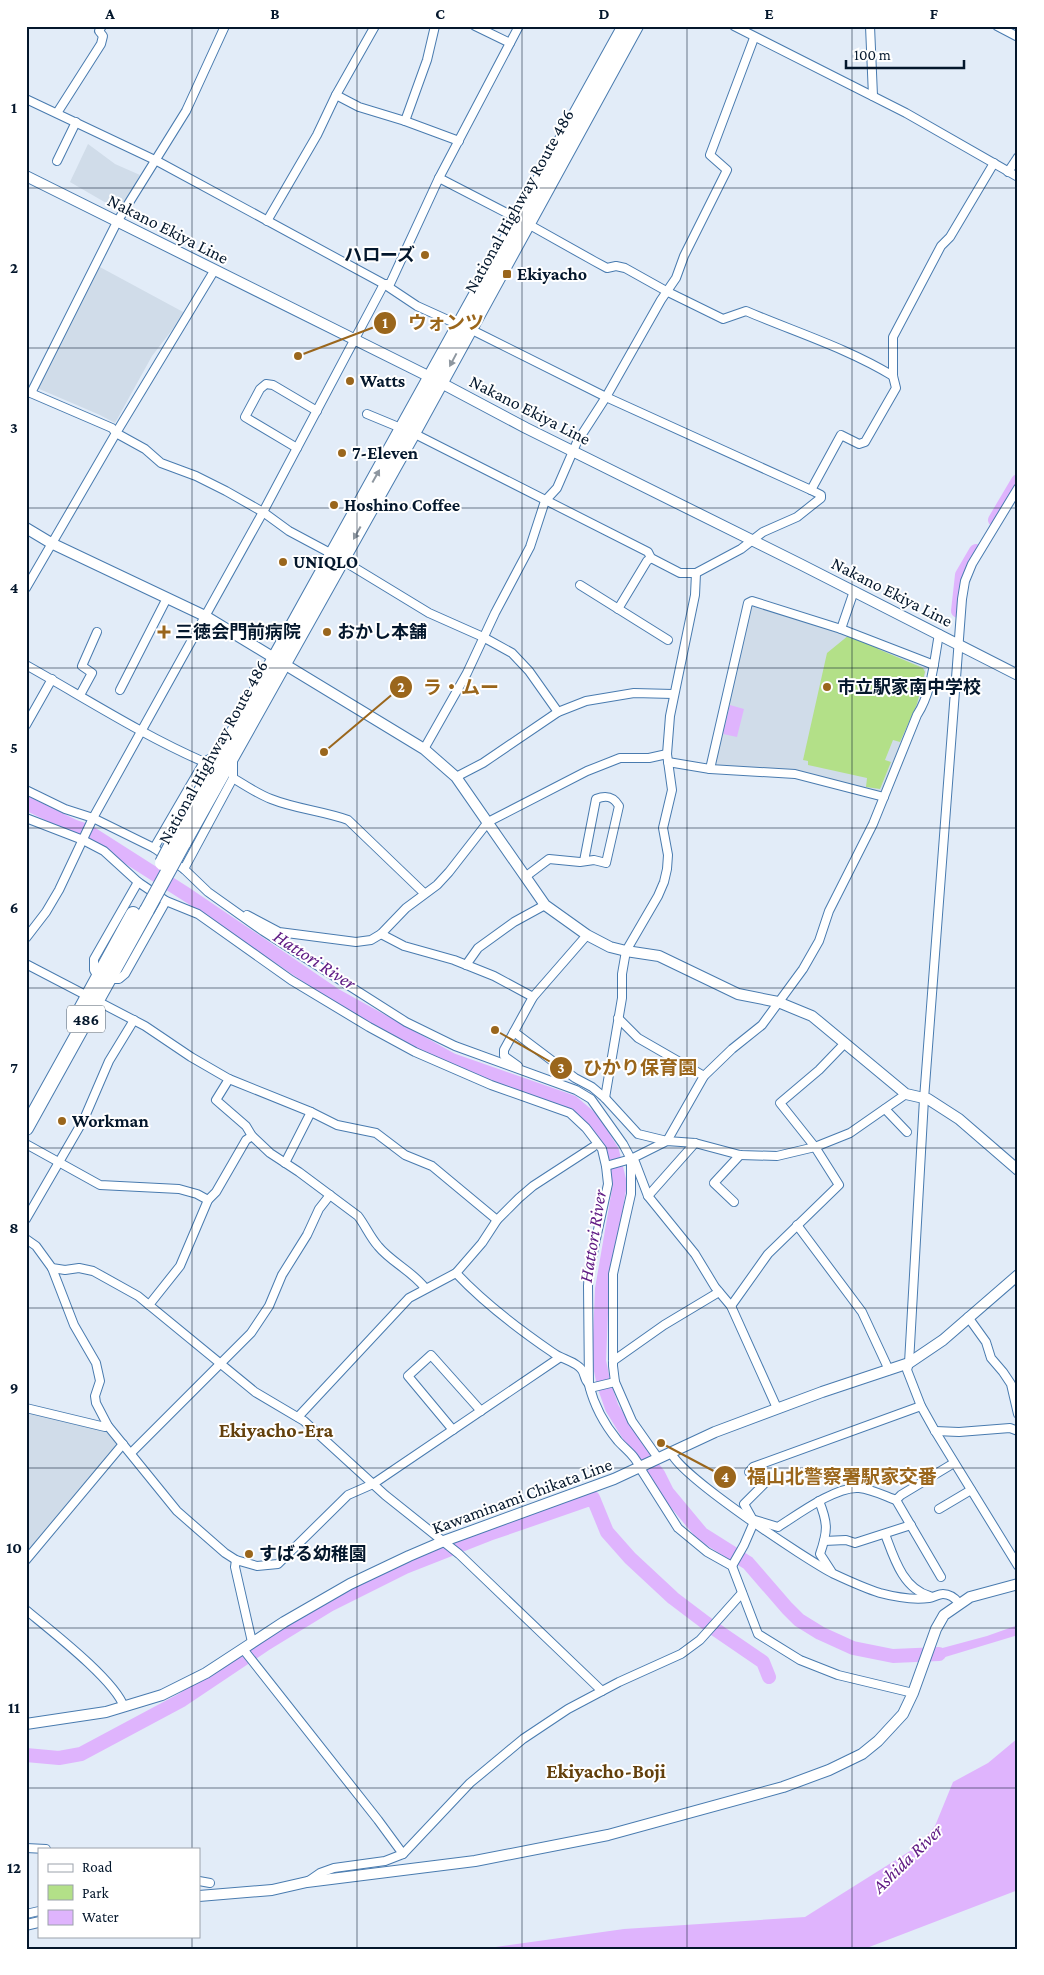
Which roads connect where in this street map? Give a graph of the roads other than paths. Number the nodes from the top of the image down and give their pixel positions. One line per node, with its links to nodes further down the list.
1 (102, 26): 18 (street)
2 (225, 26): 24 (street)
3 (375, 26): 15 (street)
4 (435, 26): 19 (street)
5 (475, 26): 14 (street)
6 (519, 26): 14 (street)
7 (625, 26): 32 (highway, National Highway Route 486 / 486)
8 (636, 26): 32 (highway, National Highway Route 486 / 486)
9 (734, 26): 13 (street)
10 (870, 26): 16 (street)
11 (997, 26): 12 (street)
12 (1018, 37)
13 (754, 38): 16 (street); 35 (street)
14 (510, 43): 21 (street)
15 (336, 95): 19 (street); 30 (street)
16 (873, 96): 25 (street)
17 (26, 99): 18 (street)
18 (57, 113): 20 (street)
19 (405, 120): 21 (street)
20 (76, 122): 23 (street); 24 (street)
21 (459, 140): 29 (street)
22 (1018, 156): 26 (street)
23 (57, 161)
24 (157, 161): 30 (street); 31 (street)
25 (994, 164): 26 (street); 38 (street)
26 (1008, 172): 28 (street)
27 (26, 176): 31 (main road, Nakano Ekiya Line)
28 (1018, 177)
29 (439, 178): 32 (street); 34 (street)
30 (267, 221): 34 (street)
31 (117, 222): 33 (main road, Nakano Ekiya Line); 40 (street)
32 (524, 222): 35 (street); 36 (highway, National Highway Route 486 / 486)
33 (214, 270): 37 (main road, Nakano Ekiya Line); 45 (street)
34 (384, 284): 36 (street); 37 (street)
35 (668, 292): 38 (street); 41 (street)
36 (464, 327): 39 (highway, National Highway Route 486 / 486); 41 (street)
37 (354, 340): 39 (main road, Nakano Ekiya Line); 42 (street)
38 (893, 376): 49 (street)
39 (436, 380): 44 (highway, National Highway Route 486 / 486); 47 (main road, Nakano Ekiya Line)
40 (29, 392): 45 (street)
41 (606, 397): 47 (street); 49 (street)
42 (317, 410): 46 (street); 46 (street)
43 (367, 414): 44 (street)
44 (408, 430): 50 (street); 55 (highway, National Highway Route 486 / 486)
45 (116, 433): 51 (street); 54 (street)
46 (297, 448): 51 (street)
47 (572, 451): 50 (street); 53 (main road, Nakano Ekiya Line)
48 (1018, 488): 69 (street)
49 (811, 490): 53 (street)
50 (545, 501): 56 (street); 67 (street)
51 (263, 512): 55 (street); 63 (street)
52 (26, 528): 54 (main road)
53 (751, 540): 57 (street); 60 (main road, Nakano Ekiya Line)
54 (51, 543): 59 (street); 61 (main road)
55 (337, 557): 67 (street); 70 (highway, National Highway Route 486 / 486)
56 (651, 558): 57 (street); 62 (street)
57 (696, 573): 76 (street)
58 (580, 585): 62 (street)
59 (26, 588)
60 (854, 591): 64 (street); 66 (main road, Nakano Ekiya Line)
61 (167, 598): 63 (main road); 75 (street)
62 (618, 609): 68 (street)
63 (205, 616): 70 (main road); 80 (street)
64 (841, 629): 72 (street); 85 (street)
65 (97, 632): 77 (street)
66 (939, 634): 69 (main road, Nakano Ekiya Line); 72 (street)
67 (484, 638): 78 (street); 81 (street)
68 (668, 640)
69 (956, 643): 73 (main road, Nakano Ekiya Line); 122 (street)
70 (279, 660): 81 (main road); 82 (highway, National Highway Route 486 / 486)
71 (26, 665): 74 (street)
72 (934, 666): 89 (street)
73 (1018, 675)
74 (52, 679): 77 (street); 79 (street)
75 (120, 690)
76 (673, 694): 78 (street); 83 (street)
77 (80, 695): 80 (street)
78 (558, 712): 86 (street)
79 (26, 725)
80 (140, 732): 84 (street); 91 (street)
81 (424, 749): 86 (main road)
82 (228, 754): 84 (street); 87 (street); 109 (highway, National Highway Route 486 / 486, bridge)
83 (668, 758): 85 (street); 92 (street); 106 (street)
84 (204, 762): 94 (street)
85 (710, 769): 89 (street)
86 (456, 777): 92 (main road)
87 (233, 778): 96 (street); 99 (street)
88 (26, 790): 91 (street)
89 (884, 797): 112 (street)
90 (26, 818): 93 (street)
91 (93, 818): 93 (street); 94 (street)
92 (488, 822): 97 (main road); 99 (street)
93 (83, 840): 98 (street); 105 (street)
94 (154, 848): 96 (street)
95 (584, 861): 95 (street); 97 (street)
96 (184, 869): 102 (street)
97 (525, 877): 101 (main road)
98 (138, 882): 100 (street); 109 (street)
99 (424, 893): 103 (street)
100 (166, 900): 109 (street); 127 (street)
101 (545, 905): 104 (main road); 108 (street)
102 (237, 913): 103 (street); 117 (street)
103 (381, 934): 108 (street)
104 (587, 935): 106 (main road); 110 (street)
105 (26, 938)
106 (626, 951): 112 (main road); 113 (street)
107 (26, 964): 111 (street)
108 (466, 964): 110 (street)
109 (103, 978): 111 (highway, National Highway Route 486 / 486)
110 (533, 997): 115 (street)
111 (92, 998): 114 (street); 123 (highway, National Highway Route 486 / 486); 126 (highway, National Highway Route 486 / 486)
112 (778, 1002): 116 (main road); 118 (street)
113 (618, 1018): 118 (street); 121 (street)
114 (134, 1020): 119 (street); 137 (street)
115 (514, 1032): 117 (street); 121 (street)
116 (845, 1043): 120 (main road); 133 (street)
117 (524, 1071): 136 (street)
118 (704, 1076): 130 (street)
119 (229, 1079): 125 (street); 129 (street)
120 (906, 1094): 122 (main road); 124 (street)
121 (605, 1098): 130 (street)
122 (924, 1099): 140 (main road); 160 (street)
123 (26, 1108)
124 (885, 1109): 128 (street); 133 (street)
125 (311, 1112): 138 (street); 146 (street)
126 (26, 1128)
127 (586, 1128): 134 (street); 139 (street)
128 (907, 1132)
129 (252, 1136): 138 (street); 143 (street)
130 (667, 1141): 131 (street); 136 (street)
131 (695, 1143): 135 (street); 142 (street)
132 (26, 1144): 137 (street)
133 (814, 1147): 135 (street); 147 (street)
134 (593, 1148): 139 (street); 146 (street)
135 (740, 1154): 144 (street)
136 (628, 1160): 139 (street); 142 (street); 158 (street)
137 (58, 1163): 143 (street); 145 (street)
138 (285, 1163): 141 (street)
139 (606, 1166): 163 (street)
140 (1018, 1170)
141 (330, 1195): 152 (street); 159 (street)
142 (648, 1196): 153 (street)
143 (208, 1200): 154 (street)
144 (734, 1202)
145 (26, 1219)
146 (497, 1220): 150 (street)
147 (797, 1225): 155 (street); 161 (street)
148 (26, 1239): 149 (street)
149 (52, 1268): 154 (street); 170 (street)
150 (456, 1273): 152 (street); 157 (street)
151 (1018, 1276): 156 (main road, Kawaminami Chikata Line)
152 (425, 1288): 169 (street)
153 (719, 1292): 155 (street); 158 (street)
154 (149, 1305): 159 (street)
155 (731, 1306): 166 (street)
156 (968, 1317): 160 (main road, Kawaminami Chikata Line); 168 (street)
157 (559, 1358): 163 (street); 167 (street)
158 (613, 1361): 162 (street)
159 (220, 1363): 169 (street); 176 (street)
160 (909, 1364): 161 (main road, Kawaminami Chikata Line); 164 (street)
161 (889, 1370): 166 (main road, Kawaminami Chikata Line)
162 (614, 1382): 163 (street); 177 (street)
163 (591, 1387): 179 (street)
164 (921, 1406): 173 (street); 185 (street)
165 (26, 1408): 170 (street)
166 (777, 1408): 175 (main road, Kawaminami Chikata Line)
167 (481, 1411): 171 (street); 171 (street)
168 (1018, 1414)
169 (298, 1418): 180 (street)
170 (108, 1426): 174 (street)
171 (453, 1430): 180 (street)
172 (1018, 1431): 173 (street)
173 (935, 1432): 178 (street)
174 (123, 1444): 176 (street); 190 (street)
175 (671, 1452): 177 (main road, Kawaminami Chikata Line); 185 (street)
176 (131, 1453): 191 (street)
177 (657, 1458): 179 (main road, Kawaminami Chikata Line)
178 (954, 1463): 181 (street); 182 (street)
179 (642, 1467): 188 (main road, Kawaminami Chikata Line); 192 (street)
180 (373, 1484): 188 (street); 191 (street)
181 (971, 1490): 184 (street); 193 (street)
182 (896, 1500): 183 (street); 186 (street)
183 (819, 1501): 185 (street); 189 (street)
184 (939, 1509)
185 (754, 1521): 192 (street); 194 (street)
186 (911, 1525): 187 (street); 195 (street)
187 (884, 1534): 189 (street); 198 (street)
188 (444, 1541): 201 (main road, Kawaminami Chikata Line); 204 (street)
189 (824, 1541): 194 (street)
190 (26, 1560)
191 (236, 1560): 201 (street)
192 (733, 1564): 197 (street)
193 (1018, 1566)
194 (833, 1574): 198 (street)
195 (941, 1578)
196 (1018, 1584): 199 (main road)
197 (742, 1593): 203 (street); 204 (street)
198 (933, 1597): 199 (street)
199 (959, 1603): 203 (main road)
200 (26, 1610): 205 (street)
201 (252, 1642): 202 (main road, Kawaminami Chikata Line)
202 (243, 1649): 205 (main road, Kawaminami Chikata Line); 207 (street)
203 (914, 1690): 208 (main road)
204 (602, 1691): 207 (street)
205 (124, 1707): 206 (main road, Kawaminami Chikata Line)
206 (26, 1724)
207 (403, 1854): 208 (street)
208 (307, 1882): 209 (main road)
209 (200, 1896)

